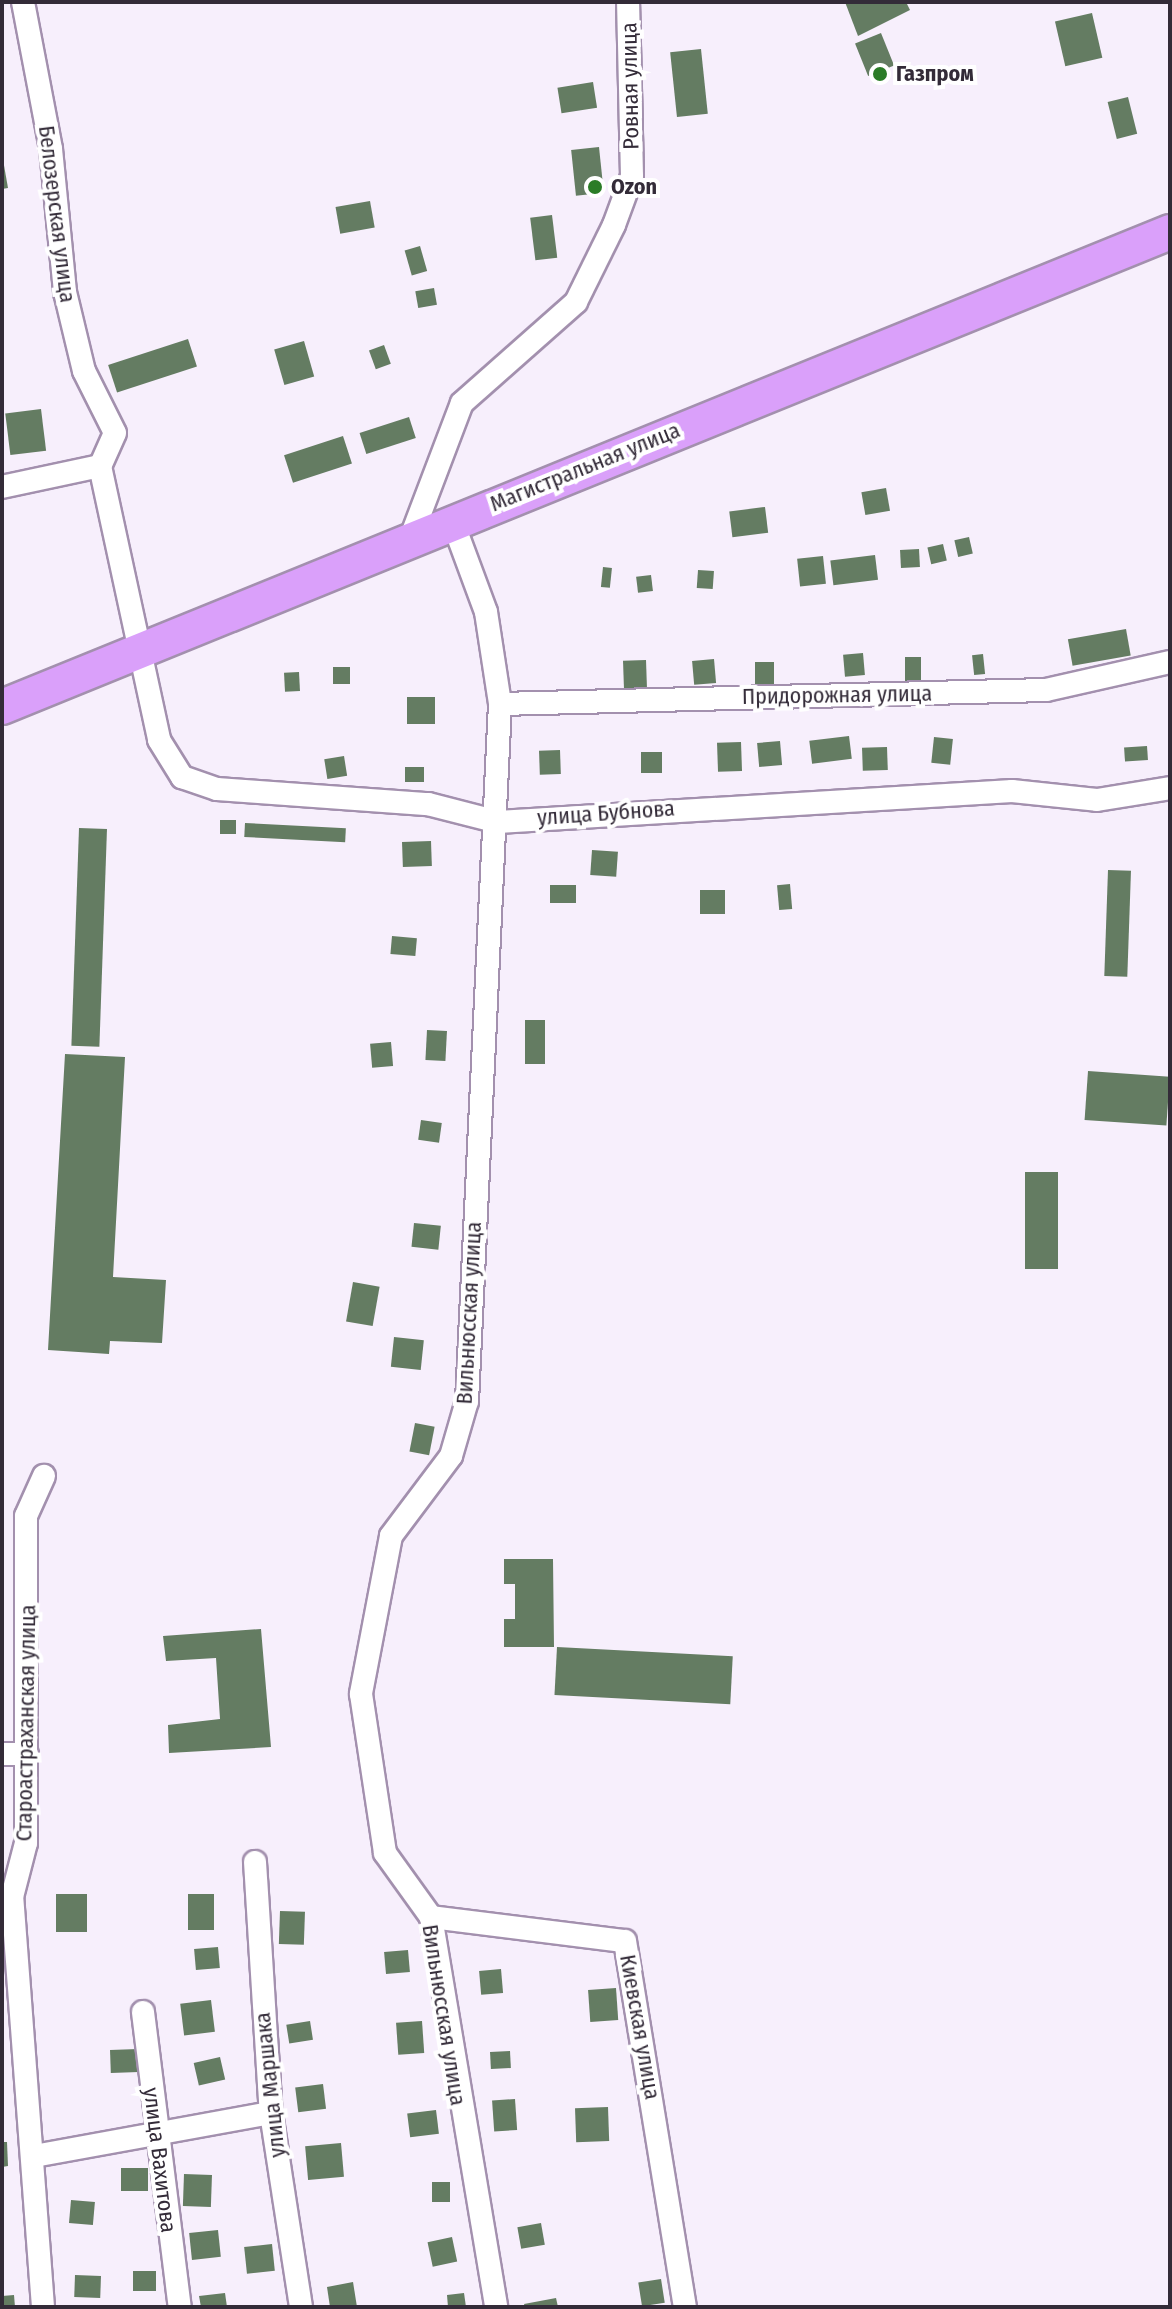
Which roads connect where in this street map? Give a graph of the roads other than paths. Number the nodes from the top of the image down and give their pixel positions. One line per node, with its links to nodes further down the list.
1 (23, 2): 4 (street, Белозерская улица)
2 (628, 2): 7 (street, Ровная улица)
3 (1170, 232): 6 (highway, Магистральная улица)
4 (100, 466): 5 (street); 8 (street)
5 (2, 487)
6 (452, 520): 7 (highway, Магистральная улица); 10 (street, Вильнюсская улица)
7 (411, 537): 8 (highway, Магистральная улица)
8 (138, 650): 11 (highway, Магистральная улица); 13 (street, улица Бубнова)
9 (1170, 662): 10 (street, Придорожная улица)
10 (500, 704): 13 (street, Вильнюсская улица)
11 (2, 707)
12 (1170, 788): 13 (street, улица Бубнова)
13 (498, 822): 18 (street, Вильнюсская улица)
14 (44, 1476): 16 (street, Староастраханская улица)
15 (2, 1754): 16 (street)
16 (27, 1754): 22 (street, Староастраханская улица)
17 (255, 1862): 20 (street, улица Маршака)
18 (431, 1917): 26 (street, Вильнюсская улица); 27 (street, Киевская улица)
19 (143, 2012): 21 (street, улица Вахитова)
20 (271, 2113): 21 (street); 25 (street, улица Маршака)
21 (154, 2136): 22 (street); 24 (street, улица Вахитова)
22 (34, 2156): 23 (street, Староастраханская улица)
23 (43, 2307)
24 (180, 2307)
25 (301, 2307)
26 (496, 2307)
27 (685, 2307)

